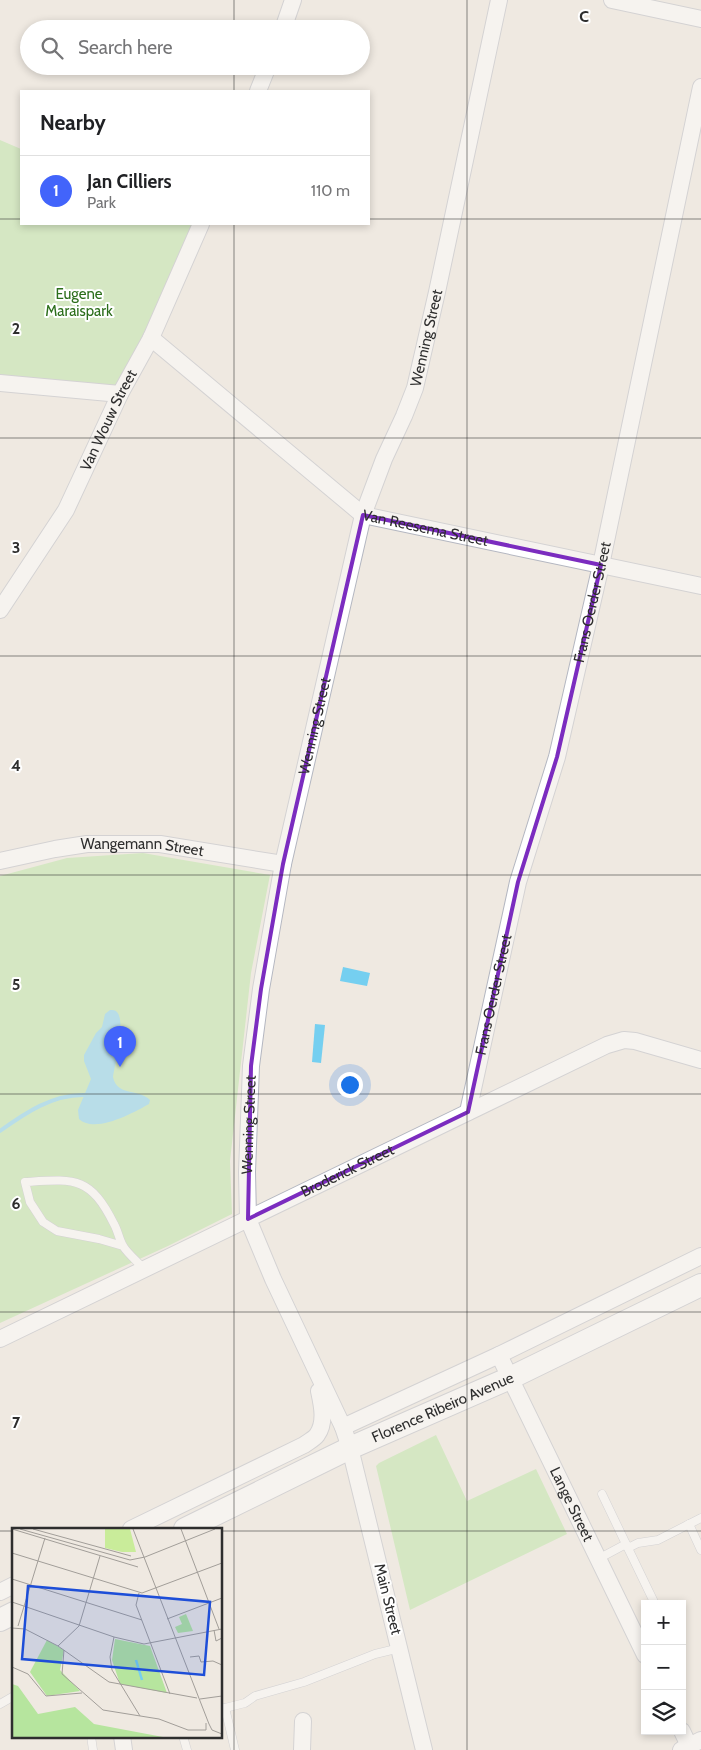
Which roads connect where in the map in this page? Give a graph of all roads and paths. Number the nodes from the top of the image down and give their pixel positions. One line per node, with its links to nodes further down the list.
1 (293, 0): 5 (street)
2 (499, 0): 13 (street, Wenning Street)
3 (612, 0): 4 (street)
4 (701, 19)
5 (286, 20)
6 (264, 75): 8 (street)
7 (701, 87): 14 (street, Frans Oerder Street)
8 (258, 90)
9 (202, 225): 10 (street, Van Wouw Street)
10 (151, 338): 12 (street, Van Wouw Street); 13 (street, Van Reesema Street)
11 (0, 383): 12 (street)
12 (120, 394): 16 (street, Van Wouw Street)
13 (363, 515): 14 (street, Van Reesema Street); 18 (street, Wenning Street)
14 (601, 565): 15 (street, Van Reesema Street); 20 (street, Frans Oerder Street)
15 (701, 586)
16 (0, 610)
17 (0, 861): 18 (street, Wangemann Street)
18 (284, 864): 21 (street, Wenning Street)
19 (701, 1060): 20 (street, Broderick Street)
20 (468, 1112): 21 (street, Broderick Street)
21 (248, 1219): 24 (street, Broderick Street); 28 (street, Wenning Street)
22 (123, 1246): 22 (lane); 24 (lane)
23 (701, 1256): 27 (street)
24 (144, 1269): 26 (street, Broderick Street)
25 (701, 1285): 29 (main road, Florence Ribeiro Avenue)
26 (0, 1339)
27 (499, 1356): 29 (street, Lange Street); 30 (street)
28 (312, 1364): 30 (street, Wenning Street); 34 (street)
29 (510, 1378): 30 (main road, Florence Ribeiro Avenue); 38 (street, Lange Street)
30 (346, 1438): 35 (main road, Florence Ribeiro Avenue); 45 (street, Main Street)
31 (602, 1494): 36 (lane)
32 (701, 1518): 33 (lane)
33 (689, 1524): 36 (lane); 37 (lane)
34 (133, 1528)
35 (187, 1528)
36 (627, 1546): 38 (lane); 41 (lane)
37 (701, 1550)
38 (598, 1559): 44 (street, Lange Street)
39 (12, 1586): 40 (street)
40 (0, 1592)
41 (652, 1600)
42 (12, 1614): 43 (main road)
43 (0, 1620)
44 (641, 1646)
45 (400, 1648): 48 (lane); 52 (street, Main Street)
46 (12, 1697): 47 (lane)
47 (0, 1704)
48 (223, 1708): 50 (lane)
49 (303, 1721): 51 (street)
50 (235, 1750)
51 (302, 1750)
52 (424, 1750)

